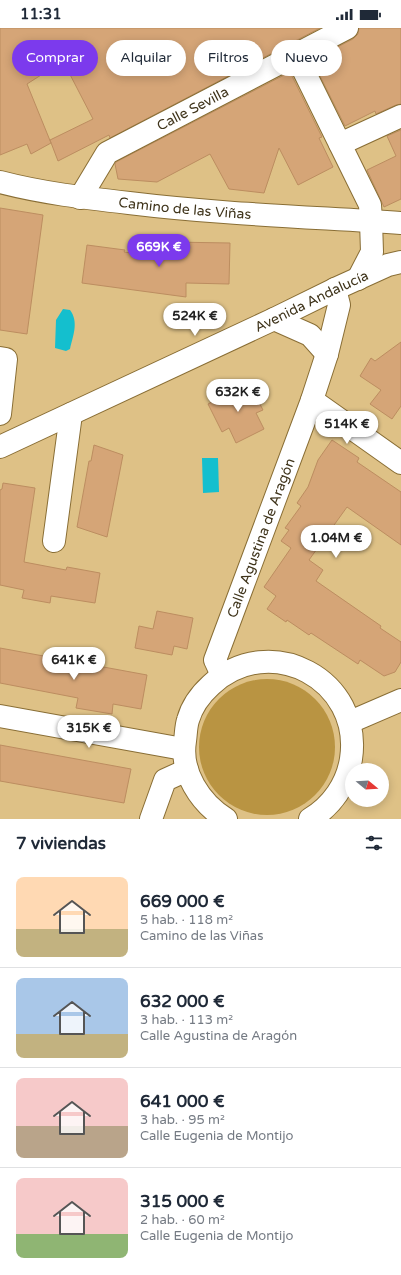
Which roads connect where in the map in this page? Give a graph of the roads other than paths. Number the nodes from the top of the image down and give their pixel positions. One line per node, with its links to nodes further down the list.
1 (347, 28): 2 (street, Calle Sevilla)
2 (324, 40)
3 (271, 68): 8 (street, Calle Sevilla)
4 (306, 76): 6 (street)
5 (401, 116): 6 (street)
6 (340, 144): 9 (street)
7 (0, 182): 8 (street, Camino de las Viñas)
8 (80, 198): 9 (street, Camino de las Viñas)
9 (371, 221): 10 (street, Camino de las Viñas); 12 (street)
10 (401, 223)
11 (401, 262): 12 (street, Avenida Andalucía)
12 (358, 279): 13 (street, Avenida Andalucía)
13 (335, 289): 14 (street, Avenida Andalucía); 15 (street, Calle Agustina de Aragón)
14 (274, 319): 15 (street); 19 (street, Avenida Andalucía)
15 (327, 354): 17 (street, Calle Agustina de Aragón)
16 (0, 358): 18 (street)
17 (312, 400): 21 (street); 23 (street, Calle Agustina de Aragón)
18 (0, 414)
19 (71, 414): 20 (street, Avenida Andalucía); 22 (street)
20 (0, 447)
21 (401, 463)
22 (54, 541)
23 (222, 676): 26 (street); 27 (street)
24 (401, 700): 26 (street)
25 (0, 716): 27 (street)
26 (350, 722): 30 (street)
27 (185, 760): 28 (street); 29 (street)
28 (151, 819)
29 (226, 819)
30 (310, 819)

